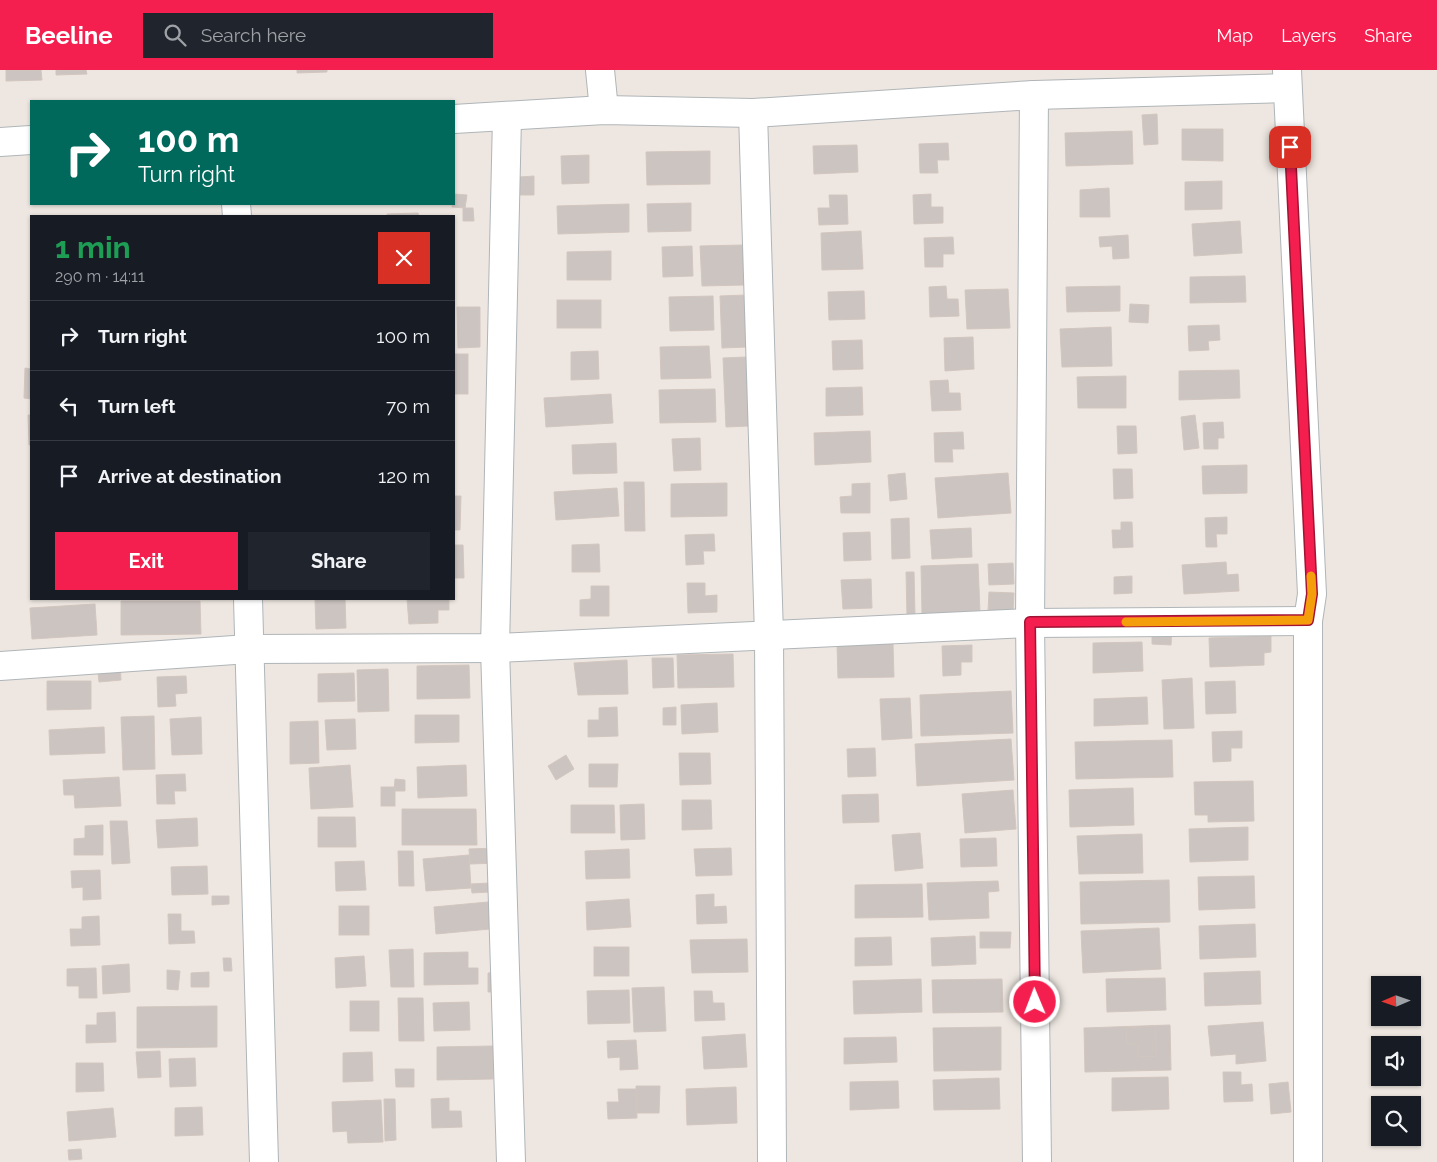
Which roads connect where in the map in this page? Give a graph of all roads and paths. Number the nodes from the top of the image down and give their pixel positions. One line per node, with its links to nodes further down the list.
1 (600, 70): 4 (street)
2 (1287, 79): 3 (street); 11 (street)
3 (1034, 94): 5 (street); 12 (street)
4 (604, 110): 5 (street); 6 (street)
5 (753, 113): 13 (street)
6 (508, 117): 7 (street); 14 (street)
7 (455, 119)
8 (30, 140): 9 (street)
9 (0, 142)
10 (248, 600): 15 (street)
11 (1308, 620): 12 (street); 21 (street)
12 (1030, 622): 13 (street); 20 (street)
13 (769, 635): 14 (street); 19 (street)
14 (494, 648): 15 (street); 18 (street)
15 (249, 649): 16 (street); 17 (street)
16 (0, 666)
17 (264, 1162)
18 (511, 1162)
19 (772, 1162)
20 (1038, 1162)
21 (1308, 1162)

